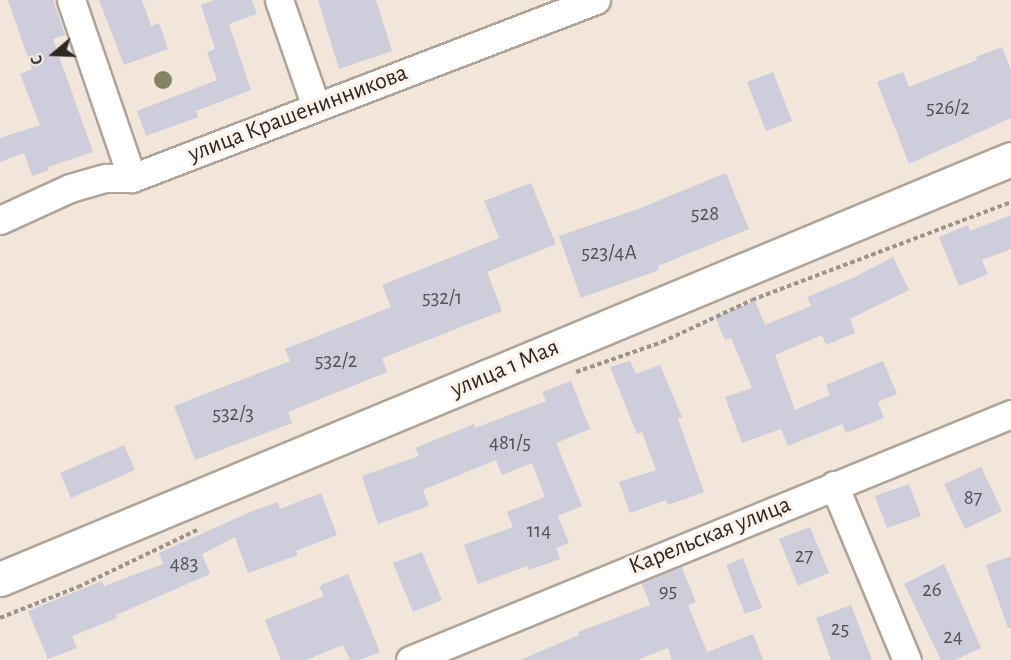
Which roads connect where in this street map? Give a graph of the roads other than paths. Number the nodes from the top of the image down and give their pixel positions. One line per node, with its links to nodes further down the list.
1 (70, 0): 6 (street)
2 (279, 0): 4 (street)
3 (596, 0): 4 (street, улица Крашенинникова)
4 (316, 107): 6 (street, улица Крашенинникова)
5 (1011, 159): 10 (street, улица 1 Мая)
6 (132, 178): 7 (street, улица Крашенинникова)
7 (0, 220)
8 (1011, 414): 9 (street, Карельская улица)
9 (834, 485): 11 (street, Карельская улица); 13 (street)
10 (0, 579)
11 (442, 654): 12 (street, Карельская улица)
12 (410, 660)
13 (908, 660)

